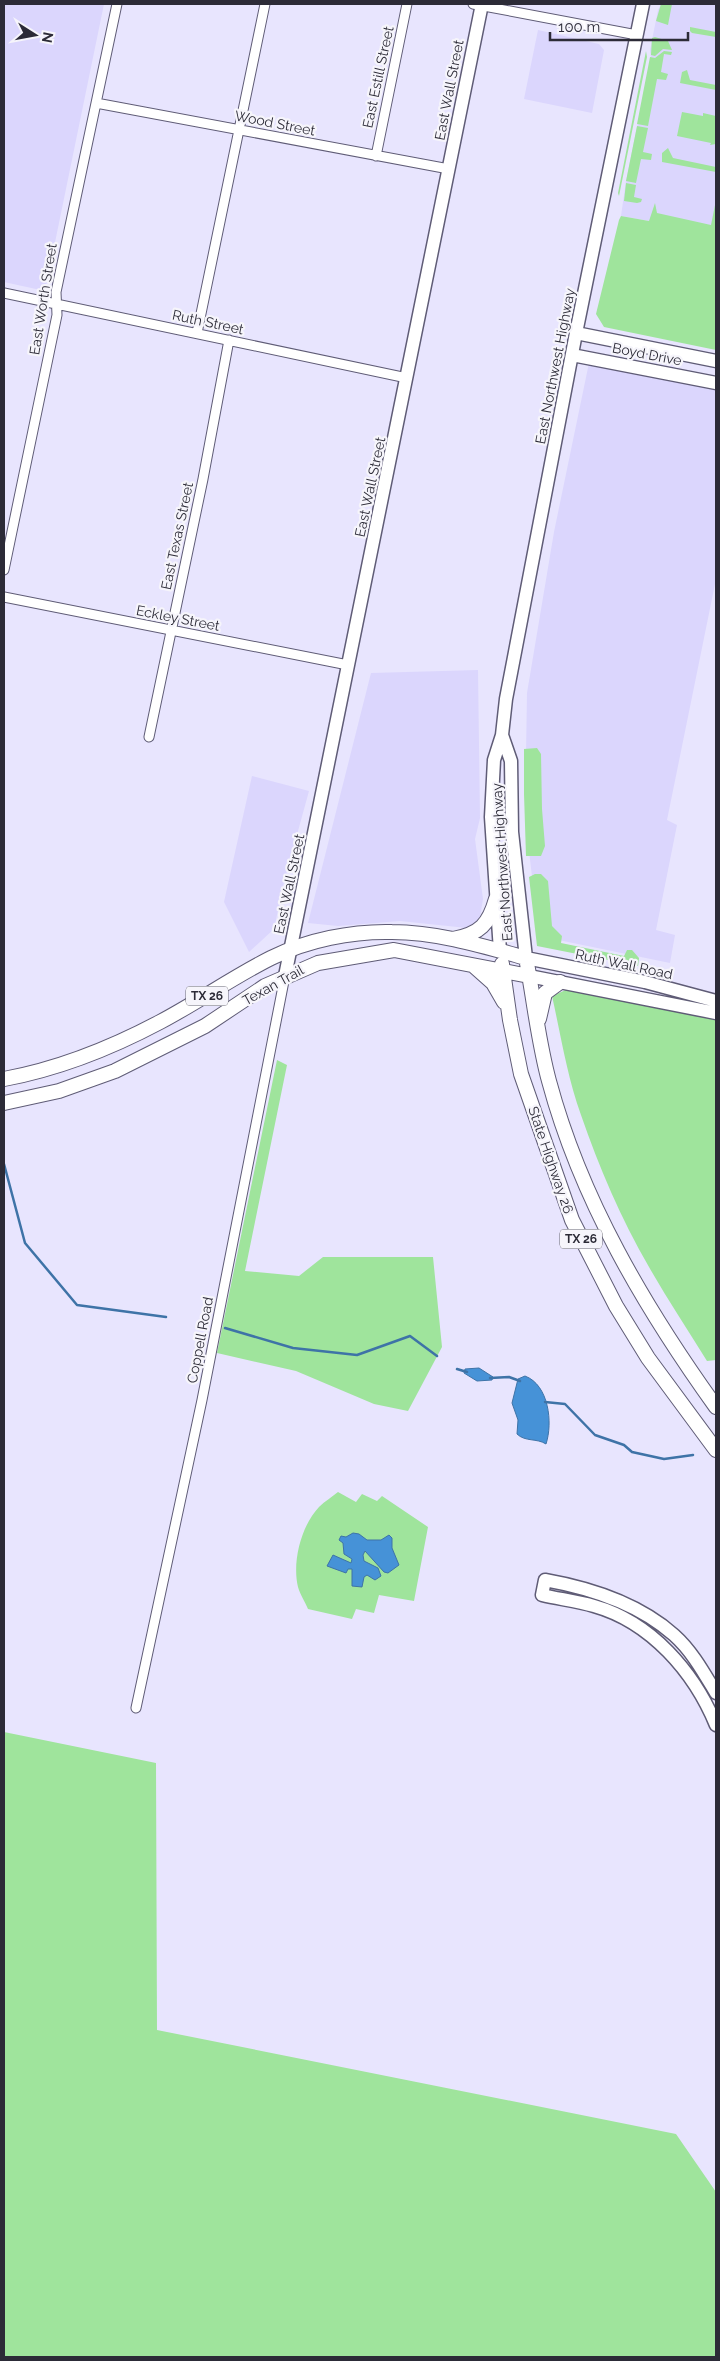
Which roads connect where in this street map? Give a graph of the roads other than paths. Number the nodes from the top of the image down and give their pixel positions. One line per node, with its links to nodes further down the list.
1 (116, 4): 7 (street, East Worth Street)
2 (265, 4): 8 (street)
3 (407, 4): 9 (street, East Estill Street)
4 (479, 4): 6 (street); 10 (street, East Wall Street)
5 (643, 4): 6 (street, East Northwest Highway)
6 (637, 35): 14 (street, East Northwest Highway)
7 (96, 103): 8 (street, Wood Street); 12 (street, East Worth Street)
8 (239, 130): 9 (street, Wood Street); 13 (street)
9 (376, 156): 10 (street, Wood Street)
10 (448, 170): 18 (street, East Wall Street)
11 (4, 293): 12 (street, Ruth Street)
12 (56, 303): 13 (street, Ruth Street); 20 (street, East Worth Street)
13 (197, 333): 15 (street, Ruth Street)
14 (576, 333): 16 (street, East Northwest Highway); 17 (street, Boyd Drive)
15 (229, 340): 18 (street, Ruth Street); 22 (street, East Texas Street)
16 (572, 355): 19 (street, Boyd Drive); 24 (street, East Northwest Highway)
17 (716, 361)
18 (407, 378): 23 (street, East Wall Street)
19 (716, 383)
20 (4, 570)
21 (4, 597): 22 (street, Eckley Street)
22 (172, 630): 23 (street, Eckley Street); 25 (street, East Texas Street)
23 (348, 665): 28 (street, East Wall Street)
24 (502, 735): 26 (street, East Northwest Highway); 30 (street, East Northwest Highway)
25 (148, 737)
26 (496, 899): 27 (main road); 29 (street, East Northwest Highway)
27 (452, 939): 28 (main road, Texan Trail / TX 26); 29 (main road, Texan Trail / TX 26)
28 (291, 950): 33 (street, East Wall Street); 40 (main road, Texan Trail / TX 26)
29 (500, 951): 30 (main road, Texan Trail / TX 26); 32 (main road, State Highway 26 / TX 26)
30 (526, 958): 34 (main road, State Highway 26 / TX 26); 36 (street, Ruth Wall Road)
31 (473, 965): 32 (main road, Texan Trail); 33 (main road, Texan Trail / TX 26); 38 (main road, TX 26)
32 (504, 971): 34 (main road, Texan Trail); 38 (main road, State Highway 26 / TX 26)
33 (286, 976): 42 (main road, Texan Trail / TX 26); 47 (street, Coppell Road)
34 (530, 976): 35 (street, Ruth Wall Road); 39 (main road, State Highway 26 / TX 26)
35 (560, 982): 37 (street, Ruth Wall Road); 39 (main road)
36 (716, 1001)
37 (716, 1013)
38 (510, 1020): 45 (main road, State Highway 26 / TX 26)
39 (538, 1032): 44 (main road, State Highway 26 / TX 26)
40 (28, 1074): 41 (main road, Texan Trail / TX 26); 42 (main road)
41 (4, 1079)
42 (35, 1096): 43 (main road, Texan Trail / TX 26)
43 (4, 1104)
44 (716, 1407)
45 (716, 1450)
46 (716, 1693): 48 (street)
47 (136, 1708)
48 (716, 1724)

